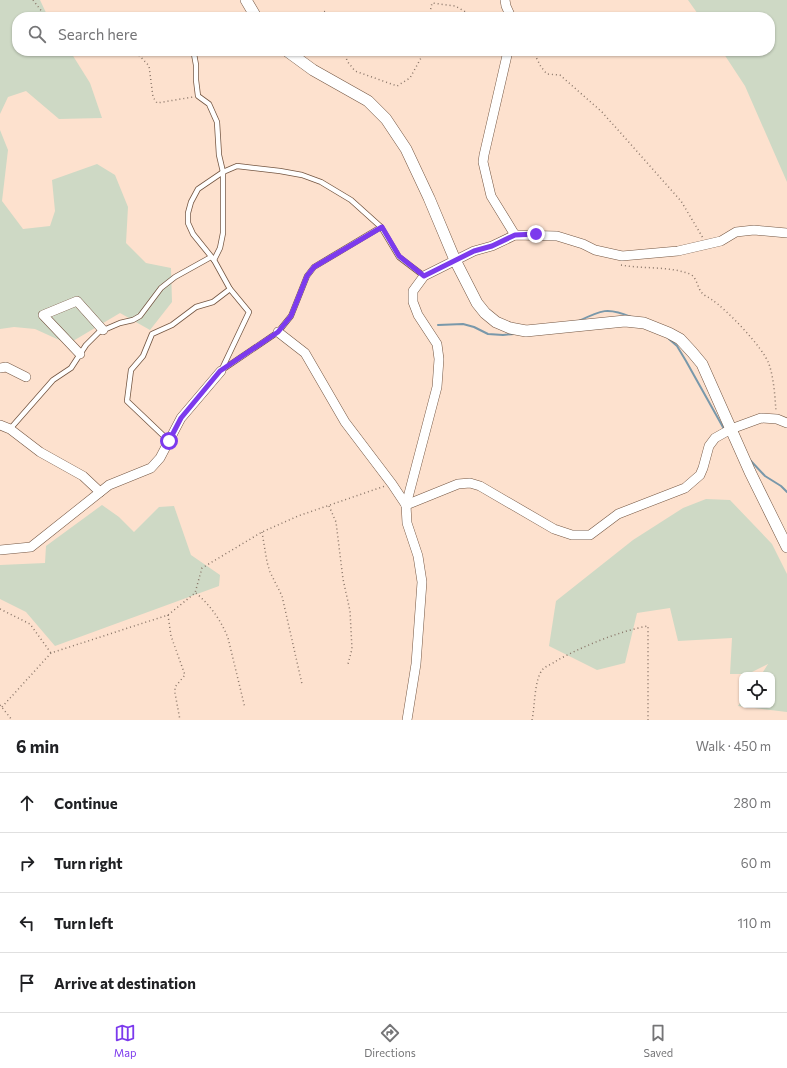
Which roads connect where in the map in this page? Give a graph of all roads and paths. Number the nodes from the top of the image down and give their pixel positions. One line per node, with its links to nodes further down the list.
1 (33, 0): 4 (path)
2 (246, 0): 5 (street)
3 (505, 0): 8 (street)
4 (42, 12)
5 (253, 12)
6 (431, 12): 7 (path)
7 (466, 12)
8 (509, 12)
9 (140, 56): 16 (path)
10 (194, 56): 16 (lane)
11 (294, 56): 23 (street)
12 (346, 56): 13 (path)
13 (421, 56)
14 (507, 56): 20 (street)
15 (535, 56): 21 (path)
16 (198, 96): 17 (lane)
17 (223, 172): 18 (lane); 22 (lane); 22 (lane)
18 (382, 227): 25 (lane); 28 (lane)
19 (787, 233): 21 (street)
20 (515, 235): 21 (street); 23 (street)
21 (706, 245)
22 (213, 258): 26 (lane); 27 (lane)
23 (455, 260): 25 (street); 37 (street)
24 (617, 264): 33 (path)
25 (424, 276): 41 (street)
26 (230, 289): 31 (lane); 38 (lane)
27 (103, 330): 29 (lane); 29 (street)
28 (278, 332): 31 (lane); 39 (street)
29 (80, 354): 36 (lane)
30 (0, 368): 32 (street)
31 (220, 371): 38 (street)
32 (26, 377)
33 (777, 419): 34 (street); 37 (street)
34 (787, 423)
35 (0, 425): 36 (street)
36 (10, 429): 40 (street)
37 (731, 429): 41 (street); 44 (street)
38 (169, 441): 40 (street)
39 (392, 484): 41 (street); 42 (path)
40 (100, 492): 45 (street)
41 (406, 505): 56 (street)
42 (330, 506): 43 (path); 50 (path)
43 (262, 532): 46 (path); 51 (path)
44 (787, 547)
45 (0, 550)
46 (195, 593): 48 (path); 53 (path)
47 (0, 609): 49 (path)
48 (168, 615): 49 (path); 55 (path)
49 (51, 653): 52 (path)
50 (348, 664)
51 (302, 684)
52 (1, 706): 54 (path)
53 (245, 708)
54 (12, 720)
55 (180, 720)
56 (407, 720)
57 (532, 720): 58 (path)
58 (648, 720)

